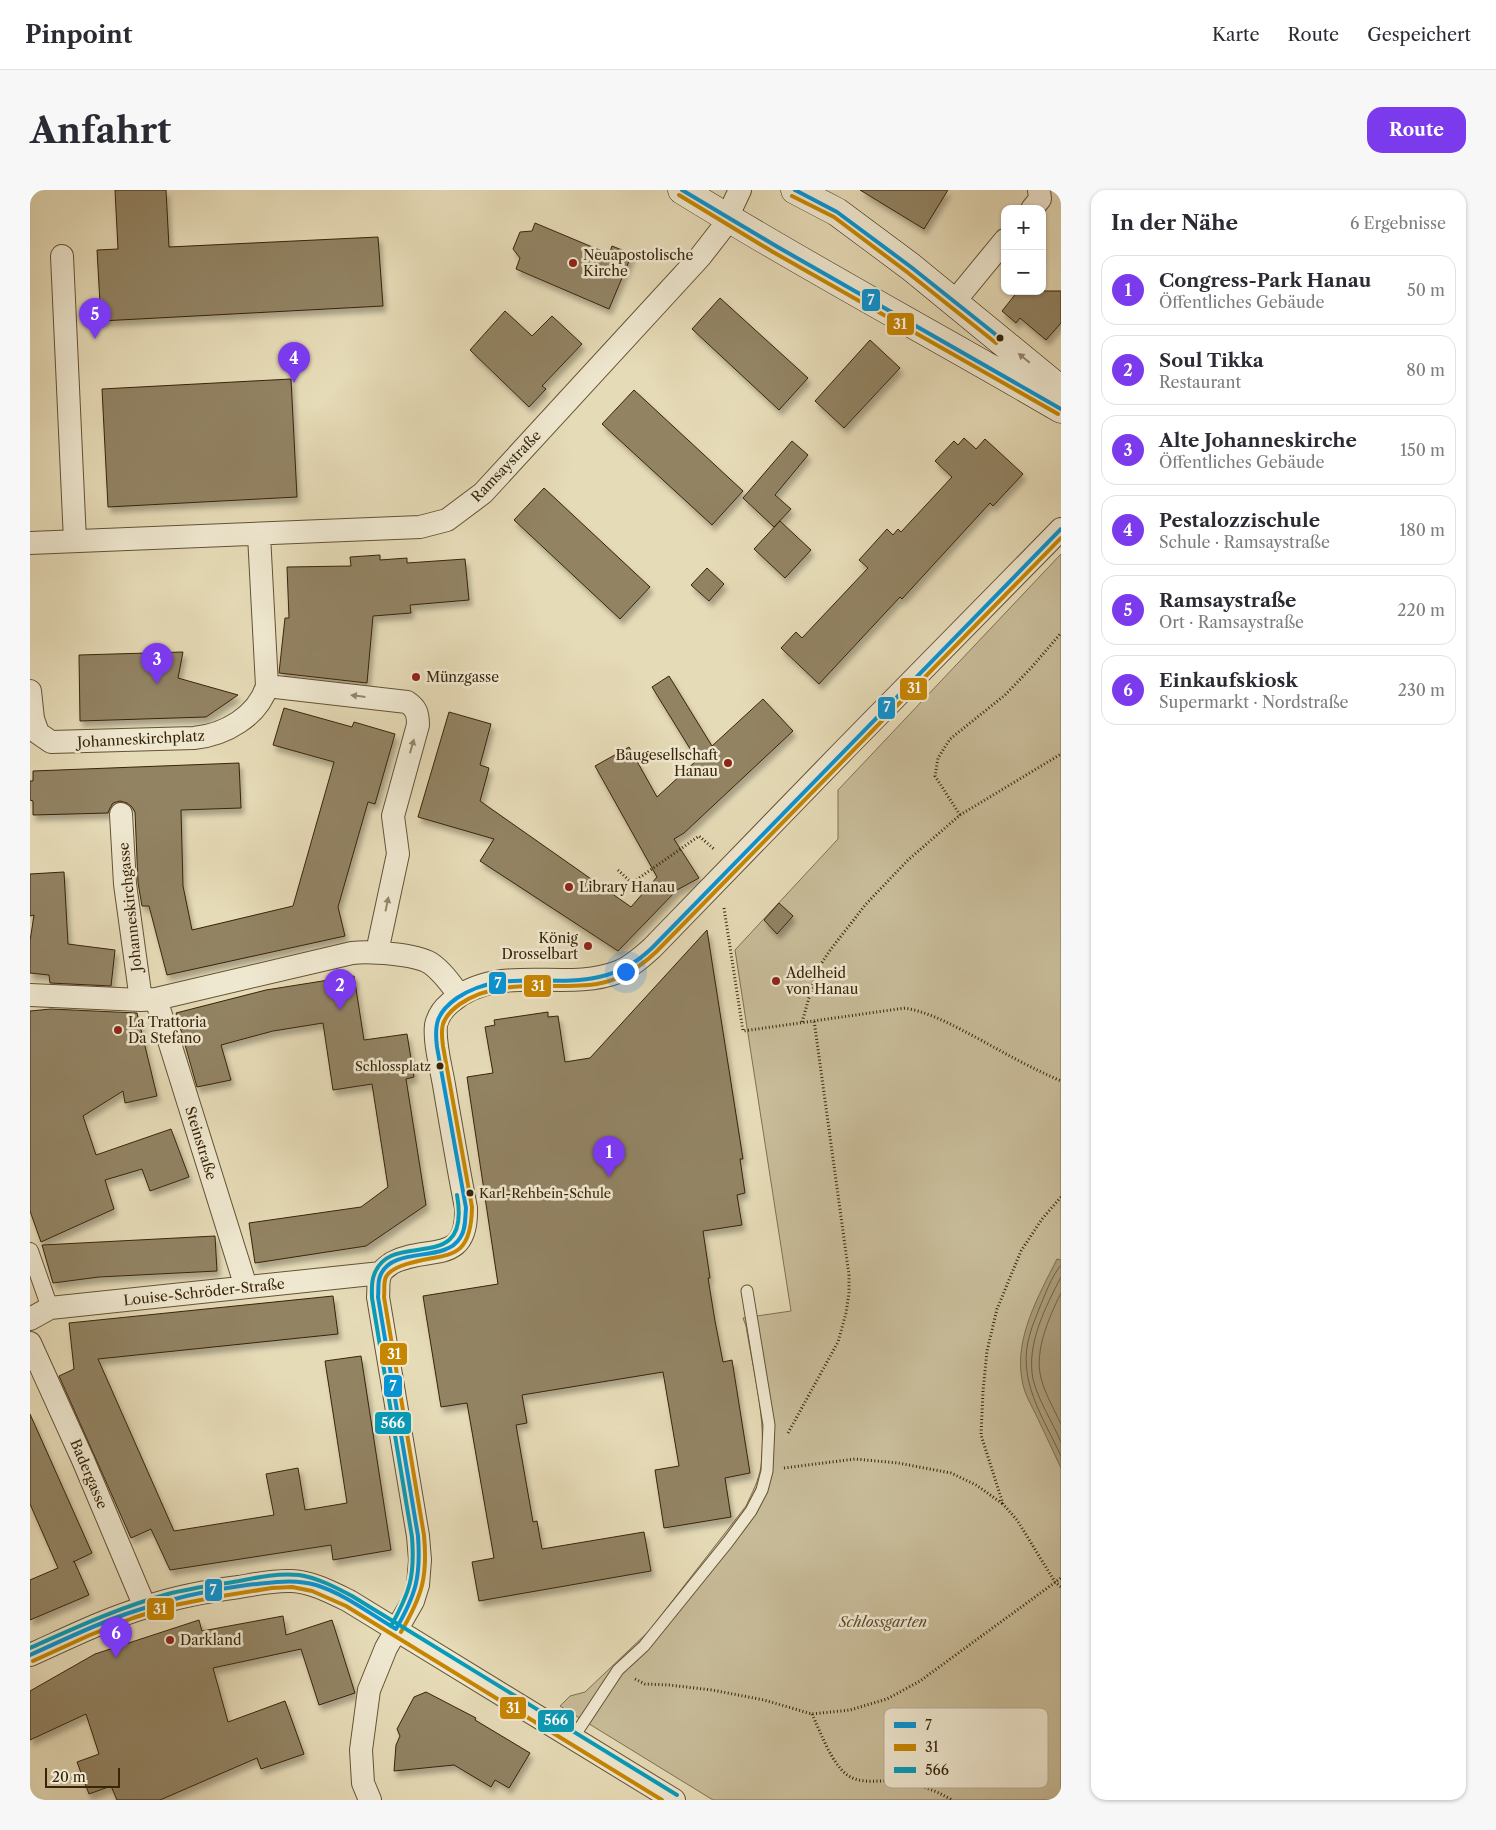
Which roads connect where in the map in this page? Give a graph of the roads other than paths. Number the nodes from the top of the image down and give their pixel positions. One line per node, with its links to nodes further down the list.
1 (682, 190): 6 (main road)
2 (740, 190): 6 (street, Ramsaystraße)
3 (795, 190): 9 (main road)
4 (1039, 190): 5 (street)
5 (1035, 205)
6 (728, 217): 11 (main road); 13 (street, Ramsaystraße)
7 (1001, 245): 9 (street)
8 (62, 256): 14 (street)
9 (954, 302): 10 (main road, one-way to 9)
10 (1061, 390)
11 (1061, 409)
12 (1061, 529): 21 (street)
13 (259, 535): 14 (street, Ramsaystraße); 16 (street)
14 (75, 541): 15 (street, Ramsaystraße)
15 (30, 543)
16 (267, 686): 17 (street, Johanneskirchplatz); 19 (street, one-way to 16)
17 (30, 691)
18 (121, 814): 22 (street, Johanneskirchgasse)
19 (377, 952): 21 (street); 22 (street)
20 (30, 995): 22 (street)
21 (459, 995): 24 (street)
22 (149, 1000): 25 (street, Steinstraße)
23 (30, 1251): 27 (street)
24 (381, 1273): 25 (street, Louise-Schröder-Straße); 31 (street)
25 (246, 1287): 27 (street, Louise-Schröder-Straße)
26 (748, 1291): 33 (lane)
27 (50, 1308): 28 (street, Louise-Schröder-Straße)
28 (30, 1319)
29 (30, 1343): 30 (street, Badergasse)
30 (145, 1607): 31 (street); 32 (street)
31 (396, 1629): 33 (street); 34 (street)
32 (30, 1655)
33 (573, 1738): 35 (street)
34 (370, 1800)
35 (674, 1800)

